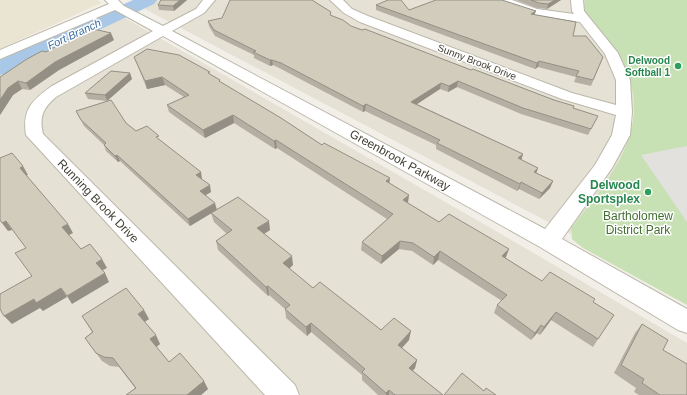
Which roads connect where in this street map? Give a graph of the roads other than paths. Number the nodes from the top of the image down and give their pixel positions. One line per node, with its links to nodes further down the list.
1 (209, 0): 7 (street, Running Brook Drive)
2 (336, 0): 9 (street, Sunny Brook Drive)
3 (501, 0): 6 (street)
4 (577, 0): 6 (street)
5 (119, 6): 7 (street, Greenbrook Parkway); 8 (street)
6 (585, 19): 9 (street)
7 (165, 32): 10 (street, Greenbrook Parkway); 12 (street, Running Brook Drive)
8 (0, 55)
9 (624, 112): 10 (street)
10 (548, 241): 11 (street, Greenbrook Parkway)
11 (687, 322)
12 (285, 395)

